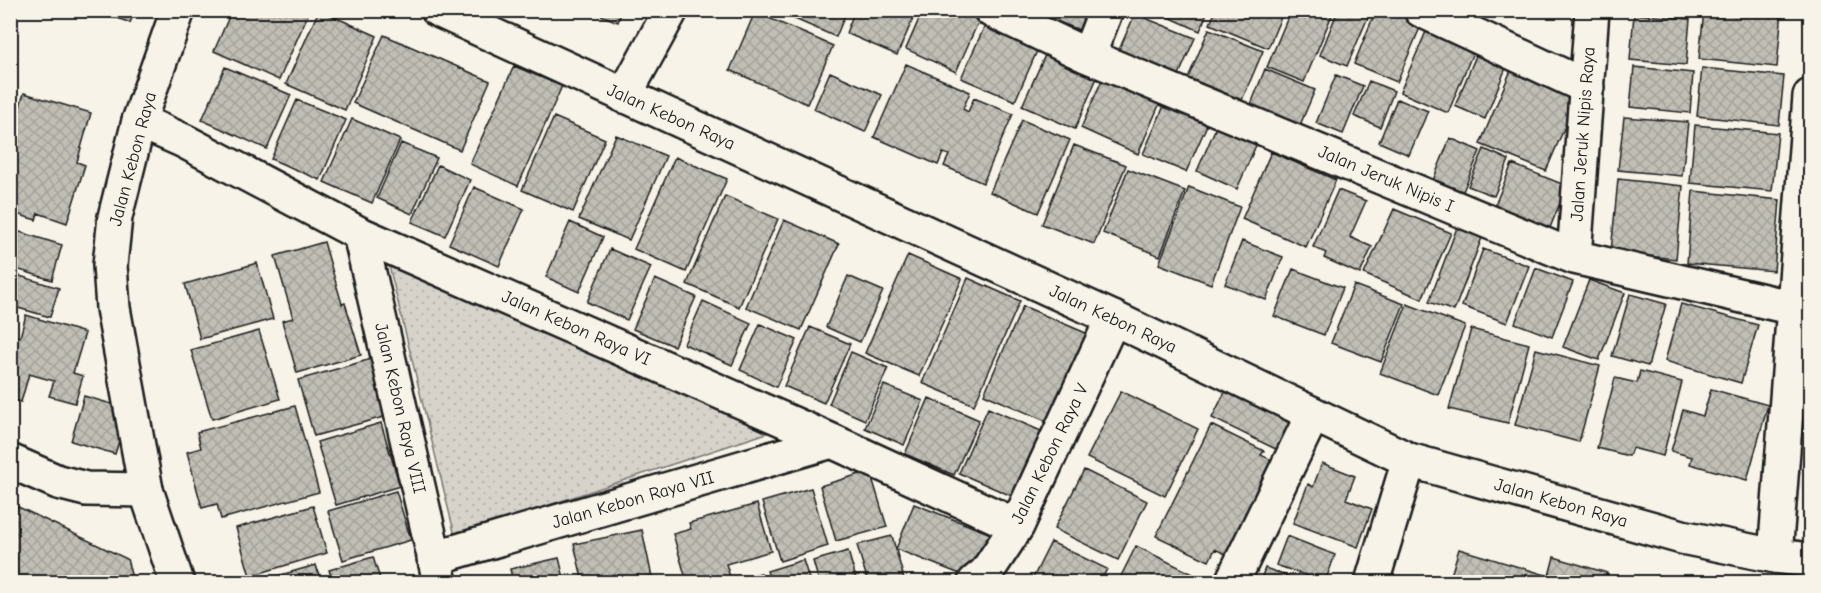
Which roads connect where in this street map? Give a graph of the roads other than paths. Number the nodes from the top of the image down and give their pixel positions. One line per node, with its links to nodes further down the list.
1 (178, 10): 12 (street, Jalan Kebon Raya)
2 (438, 10): 10 (street, Jalan Kebon Raya)
3 (671, 10): 10 (street)
4 (991, 10): 8 (street, Jalan Jeruk Nipis I)
5 (1106, 10): 8 (street)
6 (1592, 10): 9 (street, Jalan Jeruk Nipis Raya)
7 (1433, 13): 9 (street)
8 (1088, 56): 14 (street, Jalan Jeruk Nipis I)
9 (1587, 87): 14 (street, Jalan Jeruk Nipis Raya)
10 (624, 96): 16 (street, Jalan Kebon Raya)
11 (1810, 96): 15 (street)
12 (139, 121): 13 (street, Jalan Kebon Raya VI); 21 (street, Jalan Kebon Raya)
13 (360, 234): 18 (street, Jalan Kebon Raya VI); 25 (street, Jalan Kebon Raya VIII)
14 (1574, 257): 15 (street, Jalan Jeruk Nipis I)
15 (1802, 309): 23 (street)
16 (1113, 318): 17 (street, Jalan Kebon Raya); 22 (street, Jalan Kebon Raya V)
17 (1314, 414): 19 (street, Jalan Kebon Raya); 28 (street)
18 (832, 441): 22 (street, Jalan Kebon Raya VI); 25 (street, Jalan Kebon Raya VII)
19 (1409, 460): 23 (street, Jalan Kebon Raya); 29 (street)
20 (10, 461): 21 (street)
21 (146, 490): 26 (street, Jalan Kebon Raya)
22 (1017, 526): 27 (street, Jalan Kebon Raya V)
23 (1775, 556): 24 (street, Jalan Kebon Raya)
24 (1810, 560)
25 (437, 570)
26 (177, 582)
27 (975, 582)
28 (1232, 582)
29 (1372, 582)

